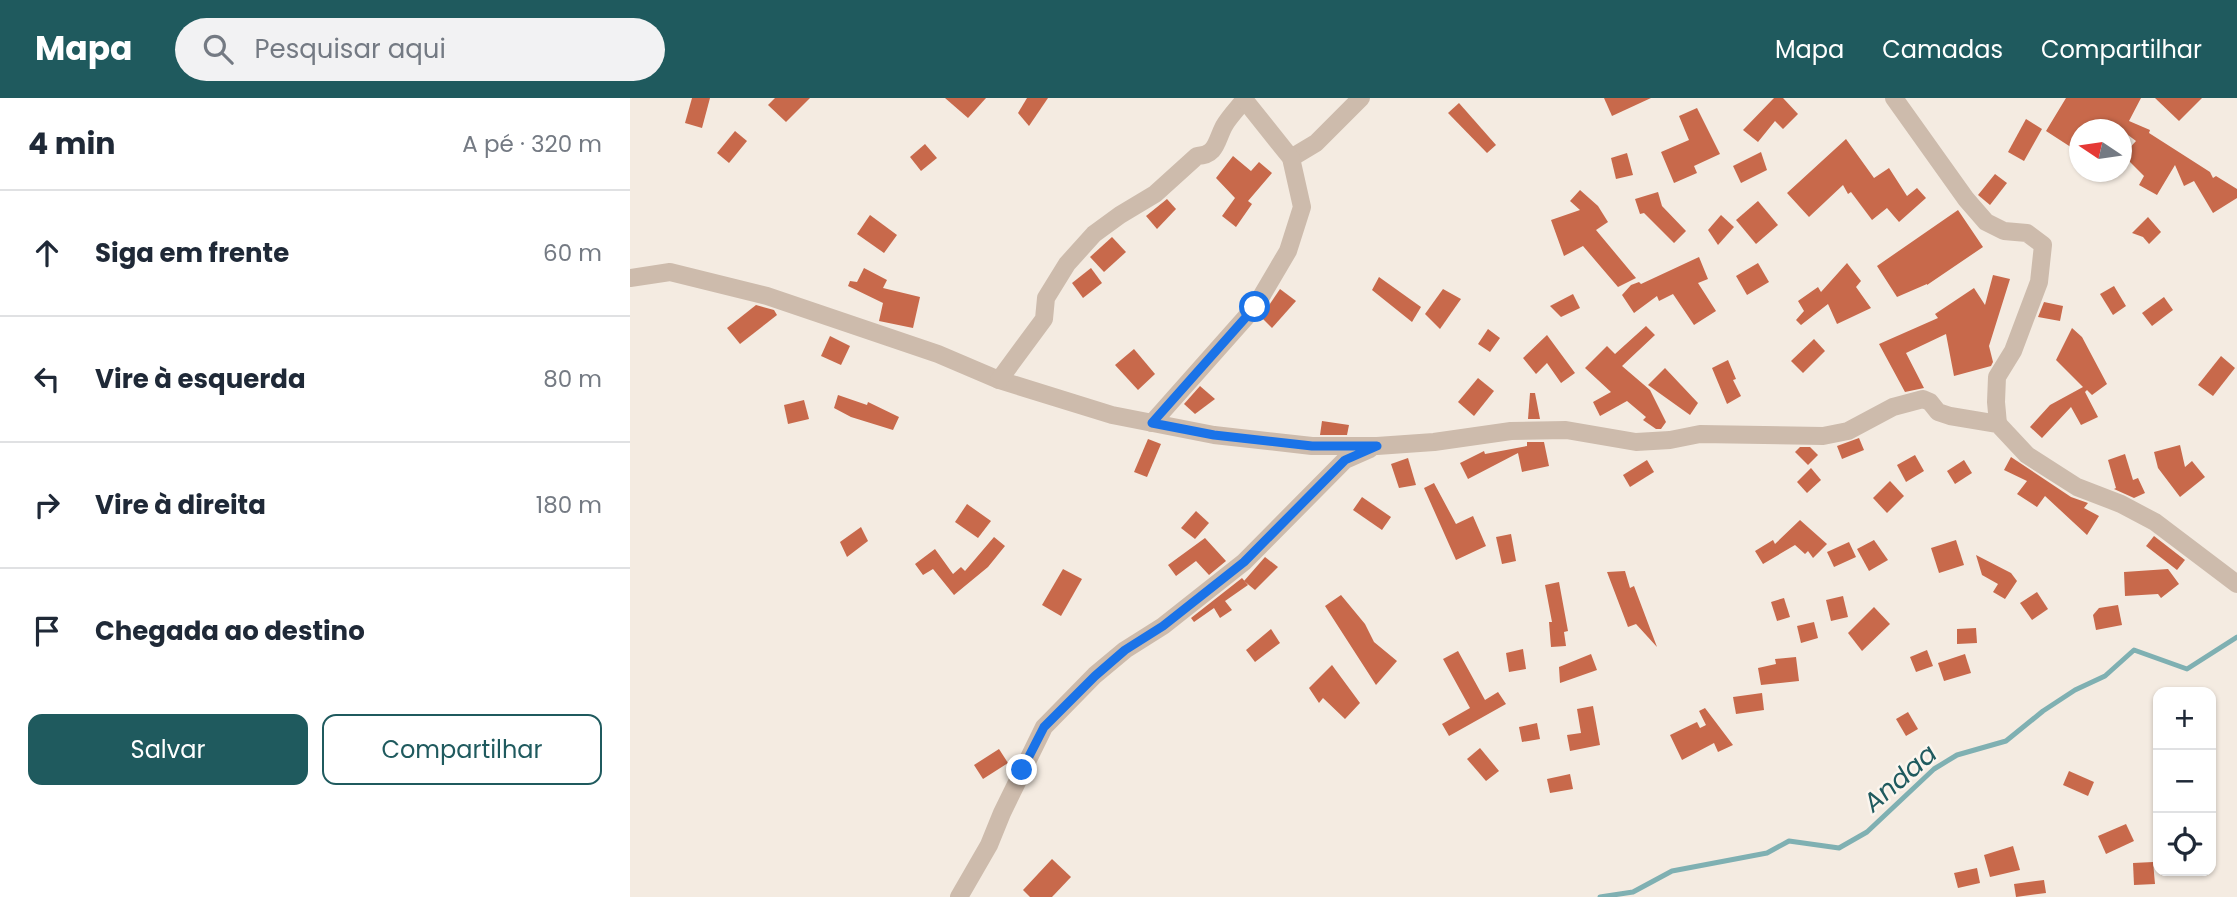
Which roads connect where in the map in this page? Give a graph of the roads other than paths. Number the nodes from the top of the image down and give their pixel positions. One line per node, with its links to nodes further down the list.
1 (1361, 98): 4 (street)
2 (1894, 98): 8 (street)
3 (1244, 99): 4 (street); 6 (street)
4 (1291, 158): 7 (street)
5 (630, 278): 6 (street)
6 (999, 380): 7 (street)
7 (1152, 423): 9 (street)
8 (1998, 424): 9 (street); 10 (street)
9 (1377, 446): 11 (street)
10 (2237, 584)
11 (959, 897)

